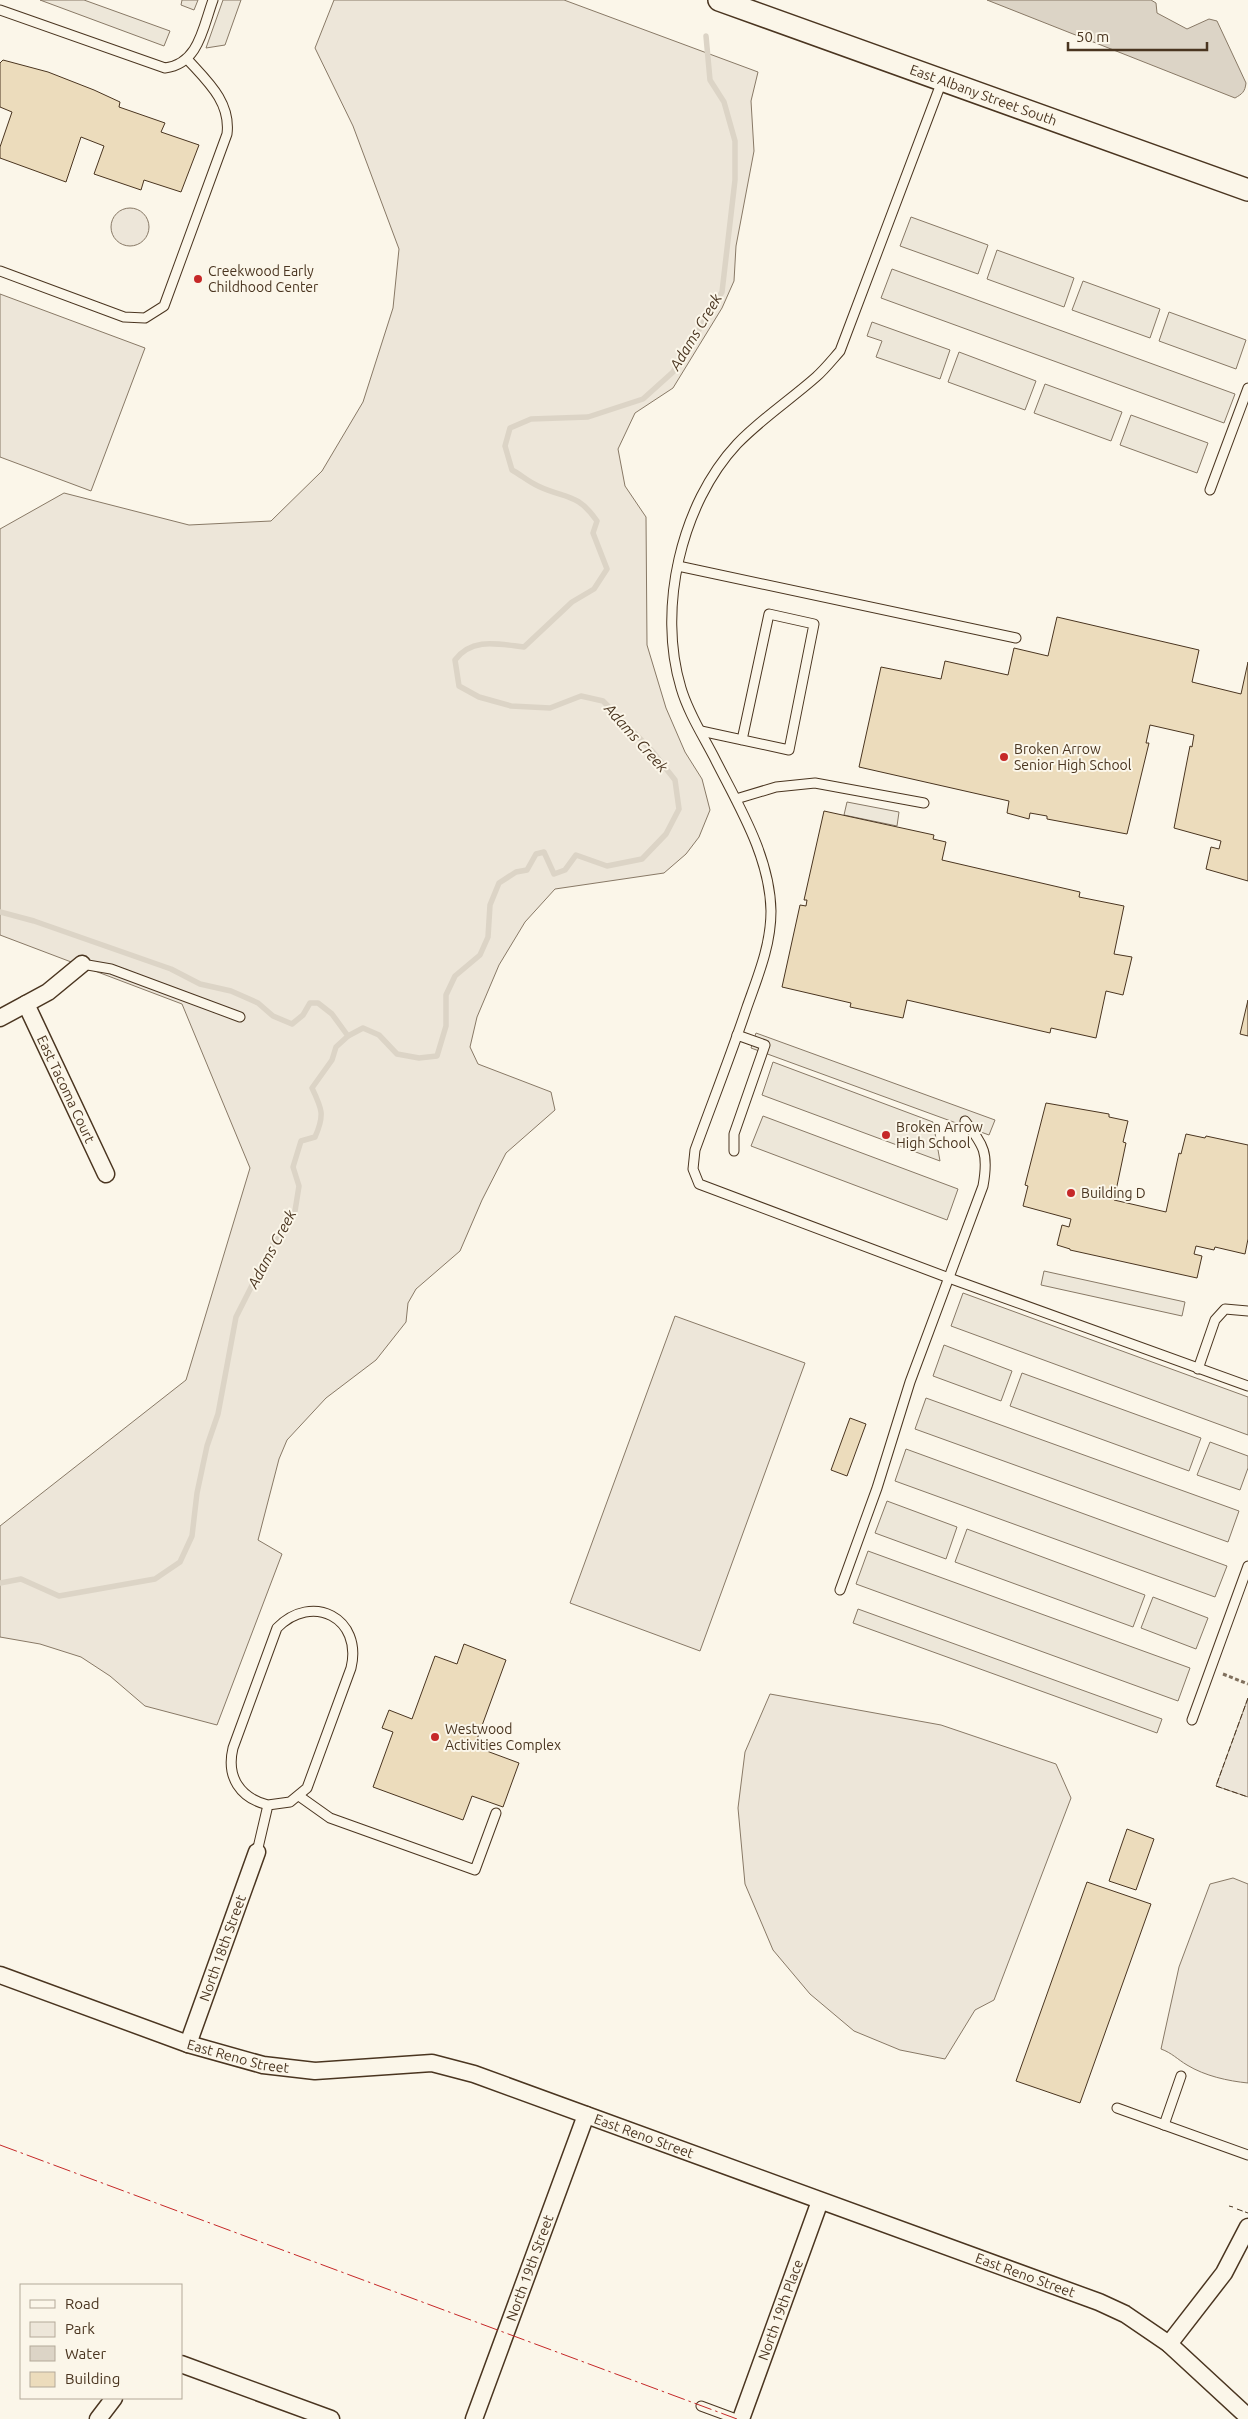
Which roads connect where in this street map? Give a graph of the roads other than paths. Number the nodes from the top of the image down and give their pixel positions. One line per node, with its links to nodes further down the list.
1 (213, 0): 4 (lane)
2 (719, 0): 5 (street, East Albany Street South)
3 (0, 10): 4 (lane)
4 (188, 60): 7 (lane)
5 (942, 81): 6 (street, East Albany Street South); 10 (lane)
6 (1248, 190)
7 (0, 271)
8 (1248, 388): 9 (lane)
9 (1210, 490)
10 (678, 566): 11 (lane); 12 (lane)
11 (1016, 638)
12 (701, 731): 13 (lane); 14 (lane)
13 (742, 740): 13 (lane)
14 (736, 799): 15 (lane); 20 (lane)
15 (924, 803)
16 (82, 964): 17 (street); 18 (lane)
17 (26, 1004): 19 (street); 23 (street, East Tacoma Court)
18 (240, 1017)
19 (0, 1018)
20 (738, 1035): 22 (lane); 24 (lane)
21 (965, 1121): 24 (lane)
22 (734, 1151)
23 (106, 1174)
24 (949, 1278): 26 (lane); 29 (lane)
25 (1248, 1311): 26 (lane)
26 (1198, 1369): 27 (lane)
27 (1248, 1386)
28 (1248, 1566): 30 (lane)
29 (840, 1590)
30 (1192, 1720)
31 (299, 1796): 32 (lane); 32 (lane); 33 (lane)
32 (268, 1805): 34 (lane)
33 (496, 1813)
34 (257, 1852): 36 (street, North 18th Street)
35 (0, 1975): 36 (street, East Reno Street)
36 (188, 2044): 39 (street, East Reno Street)
37 (1181, 2076): 40 (lane)
38 (1117, 2108): 40 (lane)
39 (586, 2115): 42 (street, East Reno Street); 51 (street, North 19th Street)
40 (1164, 2124): 41 (lane)
41 (1248, 2155)
42 (820, 2201): 44 (street, East Reno Street); 53 (street, North 19th Place)
43 (1248, 2226): 44 (street)
44 (1169, 2344): 48 (street, East Reno Street)
45 (182, 2364): 50 (street)
46 (113, 2399): 49 (street)
47 (701, 2406): 52 (lane)
48 (1248, 2417)
49 (98, 2419)
50 (332, 2419)
51 (474, 2419)
52 (736, 2419)
53 (741, 2419)

